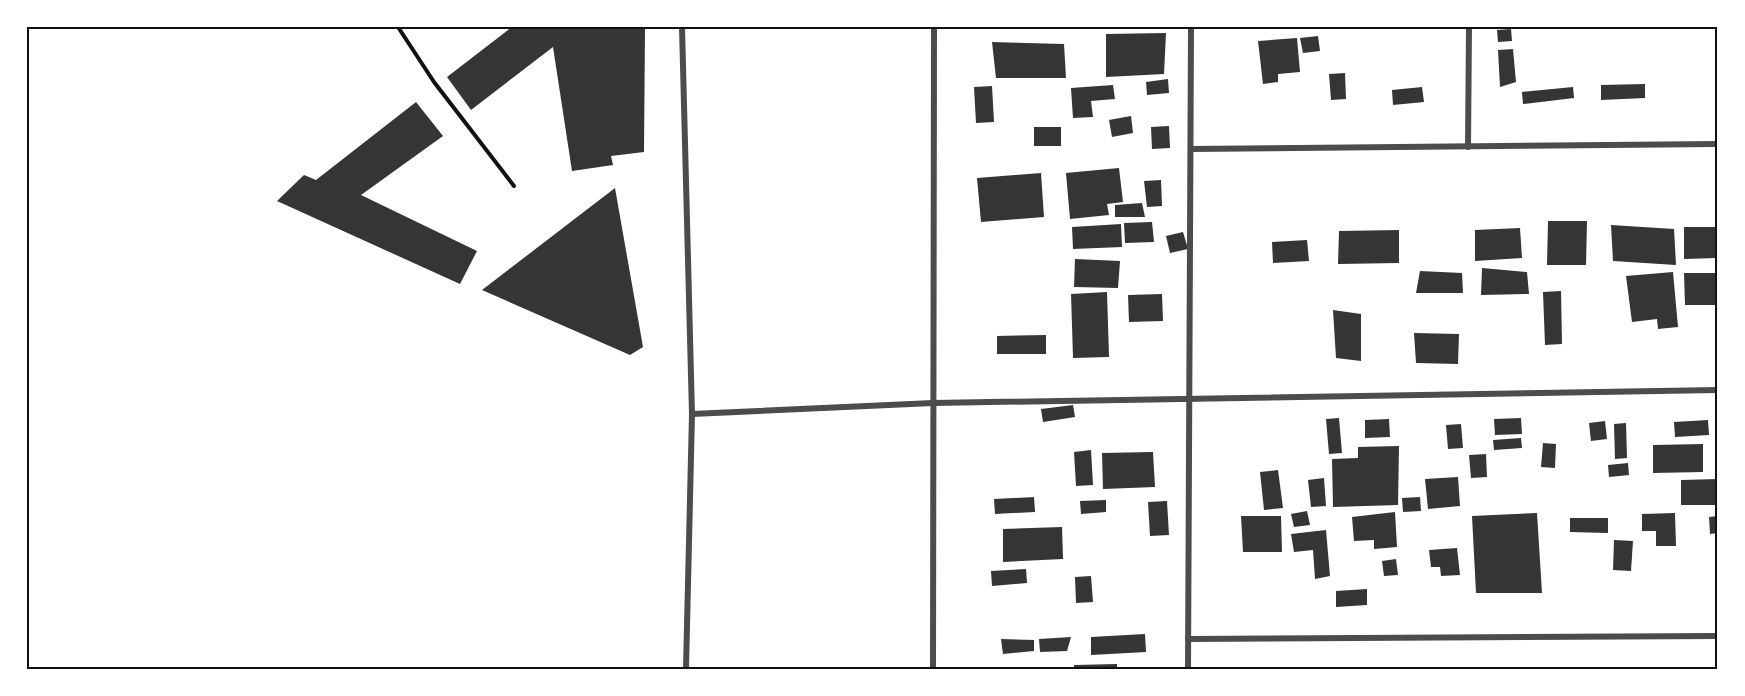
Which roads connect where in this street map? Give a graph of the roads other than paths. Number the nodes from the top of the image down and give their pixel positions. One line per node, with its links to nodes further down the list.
1 (682, 27): 11 (street)
2 (934, 27): 10 (street)
3 (1191, 27): 7 (street)
4 (1469, 27): 6 (street)
5 (1718, 144): 6 (street)
6 (1468, 147): 7 (street)
7 (1191, 149): 9 (street)
8 (1718, 390): 9 (street)
9 (1190, 399): 10 (street); 13 (street)
10 (933, 404): 11 (street); 15 (street)
11 (692, 414): 14 (street)
12 (1718, 636): 13 (street)
13 (1188, 639): 16 (street)
14 (686, 669)
15 (933, 669)
16 (1188, 669)

